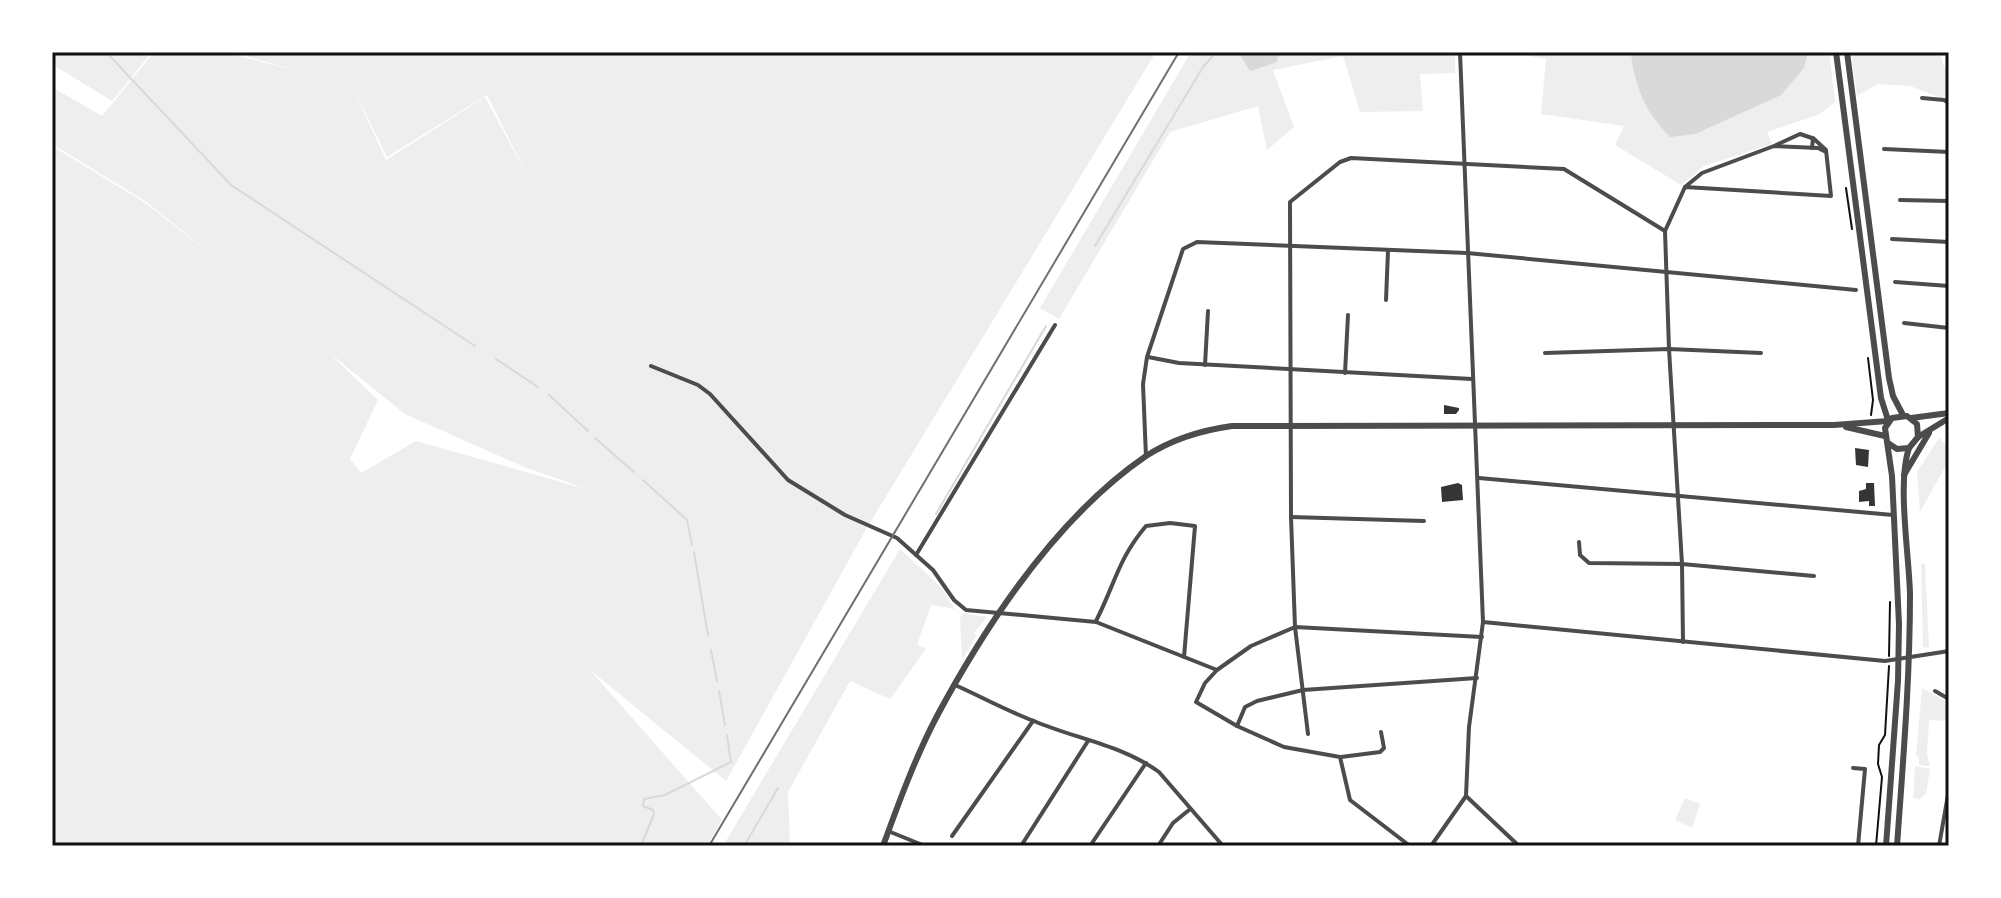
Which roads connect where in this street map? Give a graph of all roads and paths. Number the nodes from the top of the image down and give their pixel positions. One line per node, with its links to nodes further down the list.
1 (1460, 52): 12 (street)
2 (1836, 52): 43 (street)
3 (1847, 52): 45 (street)
4 (1922, 98): 5 (street)
5 (1949, 103)
6 (1813, 138): 7 (street); 8 (street); 11 (street)
7 (1774, 146): 8 (street); 13 (street)
8 (1812, 148): 11 (street)
9 (1884, 149): 10 (street)
10 (1949, 152)
11 (1827, 156): 13 (street)
12 (1465, 164): 17 (street); 21 (street); 23 (street)
13 (1685, 187): 17 (street)
14 (1846, 196): 18 (path)
15 (1900, 200): 16 (street)
16 (1949, 201)
17 (1665, 231): 24 (street)
18 (1853, 234)
19 (1892, 239): 20 (street)
20 (1949, 242)
21 (1289, 248): 22 (street); 37 (street); 40 (street)
22 (1388, 251): 23 (street); 28 (street)
23 (1467, 253): 24 (street); 42 (street)
24 (1668, 273): 27 (street); 34 (street)
25 (1895, 282): 26 (street)
26 (1949, 286)
27 (1856, 290)
28 (1386, 300)
29 (1208, 311): 38 (street)
30 (1348, 315): 41 (street)
31 (1904, 323): 33 (street)
32 (1055, 325): 66 (street)
33 (1949, 328)
34 (1669, 349): 35 (street); 36 (street); 50 (street)
35 (1545, 353)
36 (1761, 353)
37 (1147, 357): 38 (street); 58 (street)
38 (1205, 365): 40 (street)
39 (651, 366): 66 (street)
40 (1290, 368): 41 (street); 51 (street)
41 (1345, 373): 42 (street)
42 (1472, 379): 52 (street)
43 (1877, 399): 44 (path); 48 (street); 49 (street)
44 (1871, 412)
45 (1903, 415): 47 (street); 48 (street)
46 (1949, 416): 47 (street); 54 (street)
47 (1911, 418): 55 (street)
48 (1888, 421): 49 (street); 56 (street)
49 (1866, 423): 53 (street)
50 (1674, 424): 52 (street); 53 (street); 61 (street)
51 (1290, 425): 52 (street); 58 (street); 63 (street)
52 (1475, 425): 60 (street)
53 (1834, 425): 56 (street)
54 (1933, 427): 55 (street); 59 (street)
55 (1918, 437): 57 (street)
56 (1886, 439): 57 (street); 62 (street)
57 (1909, 448): 59 (street)
58 (1146, 457): 70 (street)
59 (1904, 476): 78 (street)
60 (1478, 477): 61 (street); 72 (street)
61 (1678, 497): 62 (street); 67 (street)
62 (1895, 515): 79 (street)
63 (1291, 517): 64 (street); 73 (street)
64 (1424, 521)
65 (1579, 542): 67 (street)
66 (916, 555): 70 (street)
67 (1682, 564): 68 (street); 75 (street)
68 (1814, 576)
69 (1891, 594): 80 (path)
70 (1001, 613): 71 (street); 83 (street)
71 (1096, 622): 77 (street); 77 (street)
72 (1483, 622): 74 (street); 75 (street)
73 (1295, 627): 74 (street); 81 (street); 84 (street)
74 (1482, 637): 82 (street)
75 (1683, 642): 80 (street)
76 (1949, 651): 78 (street)
77 (1184, 657): 81 (street)
78 (1909, 659): 79 (street); 100 (street)
79 (1899, 660): 80 (street); 112 (street)
80 (1889, 661): 111 (path)
81 (1217, 670): 88 (street)
82 (1477, 678): 84 (street); 96 (street)
83 (955, 685): 87 (street); 98 (street)
84 (1303, 690): 88 (street); 90 (street)
85 (1935, 691): 86 (street)
86 (1949, 699)
87 (1033, 721): 91 (street); 99 (street)
88 (1237, 726): 92 (street)
89 (1381, 732): 92 (street)
90 (1308, 734)
91 (1088, 741): 93 (street); 103 (street)
92 (1340, 757): 107 (street)
93 (1146, 763): 97 (street); 104 (street)
94 (1853, 768): 110 (street)
95 (1949, 789): 114 (street)
96 (1466, 796): 108 (street); 109 (street)
97 (1187, 808): 105 (street); 106 (street)
98 (888, 831): 101 (street); 102 (street)
99 (952, 836)
100 (1897, 845): 113 (street)
101 (883, 846)
102 (925, 846)
103 (1021, 846)
104 (1090, 846)
105 (1158, 846)
106 (1223, 846)
107 (1410, 846)
108 (1431, 846)
109 (1519, 846)
110 (1858, 846)
111 (1876, 846)
112 (1886, 846)
113 (1926, 846)
114 (1939, 846)

